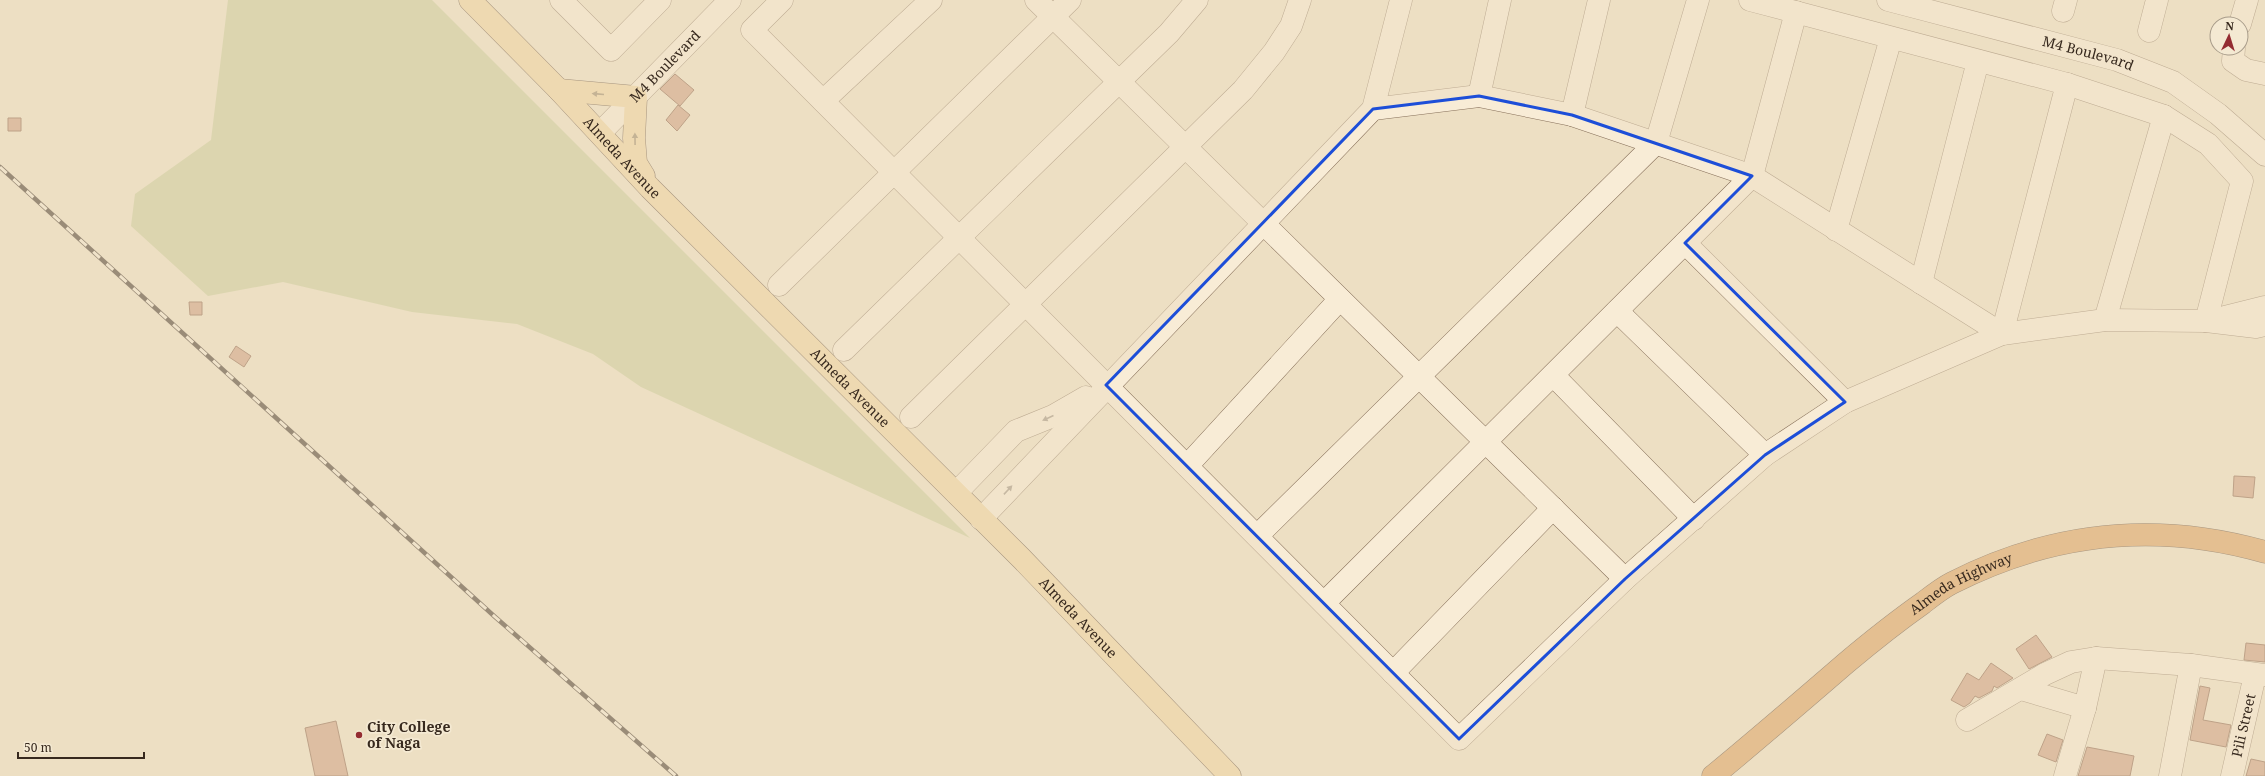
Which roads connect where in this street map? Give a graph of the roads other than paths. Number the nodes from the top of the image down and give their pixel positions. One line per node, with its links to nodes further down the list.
1 (470, 0): 29 (main road, Almeda Avenue)
2 (561, 0): 3 (street)
3 (660, 0)
4 (730, 0): 31 (street, M4 Boulevard)
5 (782, 0): 32 (street)
6 (931, 0): 32 (street)
7 (1036, 0): 20 (street)
8 (1070, 0): 20 (street)
9 (1197, 0): 27 (street)
10 (1300, 0): 38 (street)
11 (1401, 0): 33 (street)
12 (1500, 0): 30 (street)
13 (1599, 0): 34 (street)
14 (1698, 0): 37 (street)
15 (1750, 0): 19 (street)
16 (1888, 0): 39 (street, M4 Boulevard)
17 (2157, 0): 22 (street)
18 (2247, 0): 21 (street)
19 (1796, 12): 23 (street); 41 (street)
20 (1053, 16): 27 (street); 40 (street)
21 (2242, 16)
22 (2149, 31)
23 (1891, 38): 25 (street); 44 (street)
24 (2233, 56): 26 (street)
25 (1978, 61): 28 (street); 47 (street)
26 (2265, 74)
27 (1120, 82): 38 (street); 45 (street)
28 (2067, 84): 35 (street); 56 (street)
29 (559, 90): 31 (main road, one-way to 29); 36 (main road, Almeda Avenue)
30 (1479, 96): 33 (street); 34 (street)
31 (636, 97): 36 (street, M4 Boulevard); 42 (main road, one-way to 31)
32 (823, 101): 40 (street)
33 (1373, 109): 43 (street)
34 (1572, 114): 37 (street)
35 (2164, 116): 53 (street); 54 (street)
36 (600, 133): 42 (main road, Almeda Avenue)
37 (1656, 143): 41 (street); 59 (street)
38 (1185, 147): 43 (street); 50 (street)
39 (2265, 155)
40 (894, 172): 45 (street); 48 (street)
41 (1752, 176): 44 (street); 46 (street)
42 (650, 188): 66 (main road, Almeda Avenue)
43 (1263, 223): 49 (street); 60 (street)
44 (1836, 230): 47 (street)
45 (959, 238): 50 (street); 57 (street)
46 (1685, 243): 52 (street); 61 (street)
47 (1921, 283): 56 (street)
48 (779, 285)
49 (1340, 299): 59 (street); 65 (street)
50 (1026, 304): 60 (street); 62 (street)
51 (2265, 307): 54 (street)
52 (1617, 311): 58 (street); 64 (street)
53 (2105, 320): 54 (street); 56 (street)
54 (2206, 321): 55 (street)
55 (2265, 325)
56 (2002, 334): 61 (street)
57 (844, 350)
58 (1553, 374): 63 (street); 69 (street)
59 (1419, 377): 63 (street); 70 (street)
60 (1106, 385): 65 (street); 66 (street, one-way to 66); 68 (street, one-way to 60)
61 (1845, 402): 64 (street)
62 (910, 417)
63 (1485, 442): 67 (street); 73 (street)
64 (1765, 455): 69 (street)
65 (1187, 466): 70 (street)
66 (956, 493): 68 (main road, Almeda Avenue)
67 (1553, 508): 72 (street); 76 (street)
68 (981, 518): 81 (main road, Almeda Avenue)
69 (1694, 519): 72 (street)
70 (1257, 536): 73 (street)
71 (2263, 550): 82 (highway, Almeda Highway)
72 (1625, 579): 76 (street)
73 (1324, 603): 76 (street)
74 (2096, 658): 75 (street); 78 (street); 79 (street)
75 (2191, 665): 77 (street); 84 (street)
76 (1394, 673)
77 (2260, 675): 85 (street, Pili Street)
78 (2021, 689): 79 (street); 80 (street)
79 (2085, 708): 83 (street)
80 (1967, 720)
81 (1230, 776)
82 (1713, 776)
83 (2065, 776)
84 (2170, 776)
85 (2232, 776)

